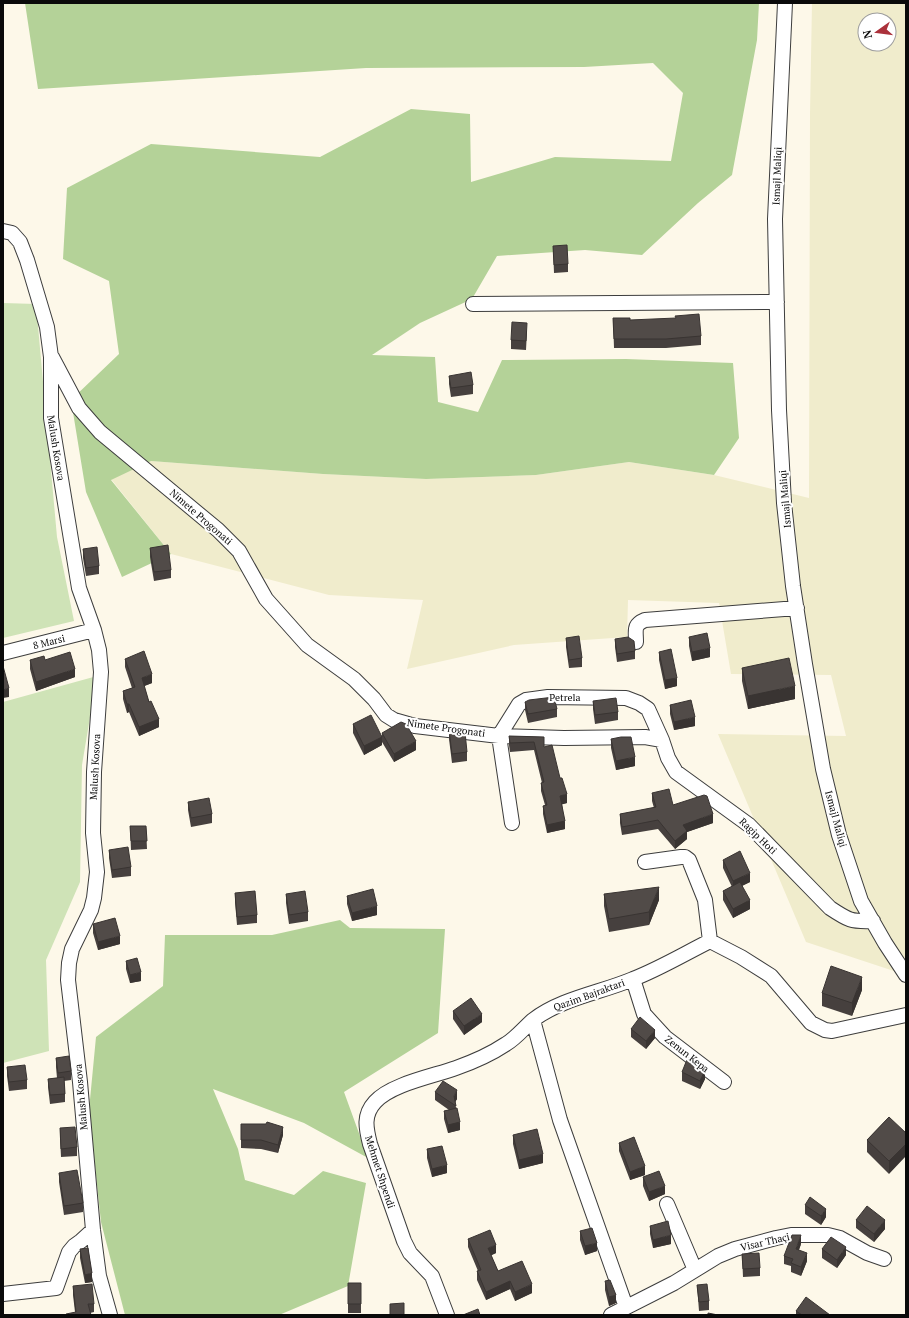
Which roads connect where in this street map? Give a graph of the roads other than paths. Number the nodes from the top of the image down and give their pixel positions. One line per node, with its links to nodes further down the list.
1 (785, 3): 3 (street, Ismajl Maliqi)
2 (3, 231): 5 (street, Malush Kosova)
3 (777, 302): 4 (street); 6 (street, Ismajl Maliqi)
4 (473, 304)
5 (51, 357): 7 (street, Malush Kosova); 11 (street, Nimete Progonati)
6 (797, 608): 8 (street); 15 (street, Ismajl Maliqi)
7 (94, 630): 9 (street, 8 Marsi); 23 (street, Malush Kosova)
8 (636, 642)
9 (3, 653)
10 (648, 709): 11 (street, Petrela); 12 (street, Ragip Hoti)
11 (499, 736): 12 (street, Nimete Progonati); 13 (street, Nimete Progonati)
12 (662, 740): 15 (street, Ragip Hoti)
13 (512, 822)
14 (644, 862): 16 (street)
15 (873, 921): 17 (street, Ismajl Maliqi)
16 (710, 941): 18 (street, Qazim Bajraktari); 19 (street)
17 (906, 976)
18 (633, 979): 20 (street, Qazim Bajraktari); 21 (street, Zenun Kepa)
19 (906, 1015)
20 (533, 1020): 27 (street); 29 (street, Mehmet Shpendi)
21 (724, 1082)
22 (667, 1204): 25 (street)
23 (92, 1230): 26 (street); 28 (street, Malush Kosova)
24 (884, 1259): 25 (street, Visar Thaçi)
25 (695, 1270): 27 (street, Visar Thaçi)
26 (3, 1294)
27 (626, 1307): 30 (street, Visar Thaçi)
28 (110, 1315)
29 (447, 1315)
30 (611, 1315)

